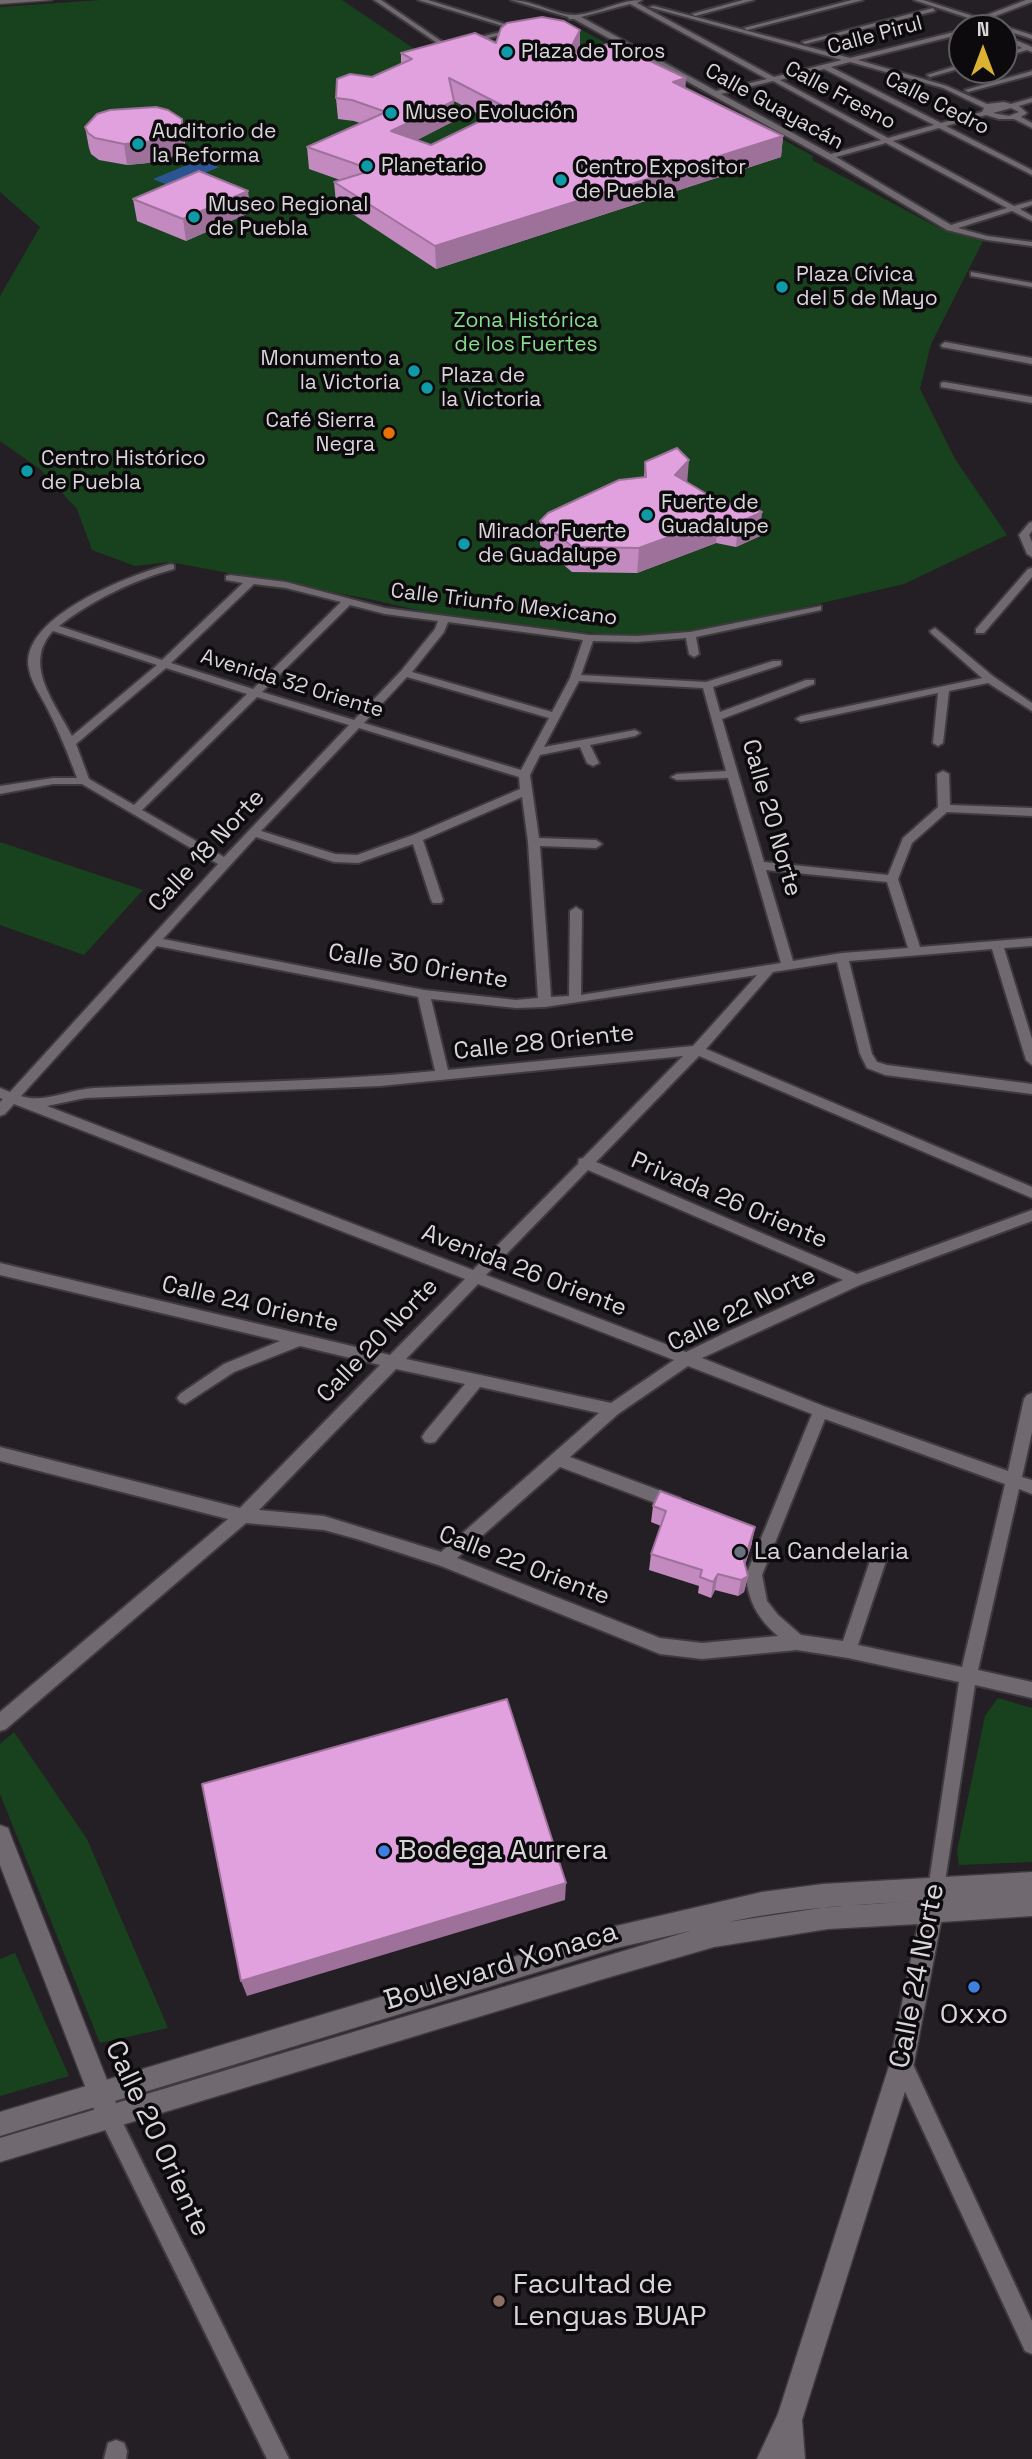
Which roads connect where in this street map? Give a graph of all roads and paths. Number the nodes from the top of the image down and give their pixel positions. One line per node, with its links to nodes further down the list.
1 (48, 0): 11 (main road)
2 (377, 0): 24 (street)
3 (421, 0): 20 (street)
4 (514, 0): 17 (street)
5 (631, 0): 13 (street); 17 (street); 18 (street); 19 (street); 32 (street, Calle Fresno)
6 (751, 0): 13 (street)
7 (860, 0): 21 (street)
8 (938, 0): 12 (street)
9 (1032, 0): 15 (street)
10 (913, 1): 12 (street)
11 (0, 2)
12 (931, 7): 14 (street); 25 (street)
13 (695, 14): 19 (street)
14 (949, 14)
15 (1005, 14)
16 (549, 17): 17 (street)
17 (562, 17): 18 (street)
18 (575, 17): 37 (street, Calle Guayacán)
19 (718, 23): 21 (street); 22 (street)
20 (508, 26): 24 (street); 24 (street)
21 (747, 28): 22 (street)
22 (772, 36): 25 (street); 27 (street)
23 (948, 36): 26 (street, Calle Pirul)
24 (439, 42)
25 (805, 42): 26 (street)
26 (862, 58): 27 (street, Calle Pirul); 31 (street)
27 (851, 60): 28 (street, Calle Pirul); 35 (street)
28 (826, 67): 32 (street, Calle Pirul); 45 (street, Calle Cedro)
29 (948, 70): 31 (street)
30 (1032, 73): 36 (street)
31 (930, 75): 33 (street)
32 (773, 80): 37 (street, Calle Pirul); 48 (street, Calle Fresno)
33 (948, 82)
34 (954, 84): 35 (street); 36 (street)
35 (945, 87): 41 (street)
36 (968, 90): 41 (street)
37 (714, 94): 50 (street, Calle Guayacán)
38 (1032, 100): 39 (street)
39 (1013, 105): 41 (street); 42 (street)
40 (1032, 107): 42 (street)
41 (989, 108): 43 (street); 45 (street)
42 (1022, 109): 43 (street); 44 (street)
43 (995, 117): 44 (street); 47 (street)
44 (1015, 117): 46 (street)
45 (942, 124): 47 (street, Calle Cedro); 48 (street)
46 (1032, 126)
47 (950, 129): 49 (street); 52 (street, Calle Cedro)
48 (883, 140): 49 (street, Calle Fresno); 50 (street)
49 (892, 144): 51 (street); 54 (street, Calle Fresno)
50 (828, 156): 51 (street, Calle Guayacán)
51 (838, 162): 56 (street, Calle Guayacán)
52 (1032, 173)
53 (1032, 203): 54 (street)
54 (1013, 209): 55 (street, Calle Fresno); 56 (street)
55 (1032, 219)
56 (953, 229): 57 (street)
57 (1032, 244)
58 (974, 274): 59 (street)
59 (1032, 285)
60 (945, 345): 62 (street)
61 (1032, 348): 62 (street)
62 (1029, 360)
63 (944, 385): 64 (street)
64 (1032, 400)
65 (1032, 525): 66 (street)
66 (1032, 554)
67 (170, 567): 74 (street)
68 (1032, 571): 76 (street)
69 (230, 578): 70 (street, Calle Triunfo Mexicano)
70 (251, 581): 71 (street, Calle Triunfo Mexicano); 81 (street)
71 (347, 602): 73 (street, Calle Triunfo Mexicano); 88 (street)
72 (817, 608): 77 (street, Calle Triunfo Mexicano)
73 (444, 620): 78 (street, Calle Triunfo Mexicano); 82 (street, Calle 18 Norte)
74 (51, 627): 81 (street, Avenida 32 Oriente); 95 (street)
75 (935, 631): 84 (street)
76 (980, 631)
77 (690, 635): 78 (street, Calle Triunfo Mexicano); 79 (street)
78 (589, 638): 83 (street)
79 (694, 654)
80 (777, 663): 86 (street)
81 (163, 665): 88 (street, Avenida 32 Oriente); 95 (street)
82 (405, 673): 90 (street); 93 (street, Calle 18 Norte)
83 (575, 678): 86 (street); 90 (street)
84 (990, 679): 87 (street); 89 (street)
85 (810, 682): 91 (street)
86 (707, 685): 91 (street, Calle 20 Norte)
87 (944, 688): 92 (street); 97 (street)
88 (254, 693): 93 (street, Avenida 32 Oriente); 108 (street)
89 (1032, 708)
90 (553, 716): 98 (street)
91 (717, 717): 100 (street, Calle 20 Norte)
92 (801, 719)
93 (357, 724): 102 (street, Avenida 32 Oriente); 110 (street, Calle 18 Norte)
94 (635, 733): 96 (street)
95 (70, 743): 104 (street)
96 (584, 743): 98 (street); 99 (street)
97 (938, 743)
98 (537, 752): 102 (street)
99 (593, 763)
100 (732, 774): 103 (street); 115 (street, Calle 20 Norte)
101 (943, 774): 107 (street)
102 (524, 775): 106 (street)
103 (677, 777)
104 (84, 781): 105 (street); 108 (street)
105 (0, 790)
106 (526, 791): 111 (street); 112 (street)
107 (944, 808): 109 (street); 116 (street)
108 (136, 810): 114 (street)
109 (1032, 812)
110 (254, 834): 111 (street); 114 (street, Calle 18 Norte)
111 (417, 838): 117 (street)
112 (534, 842): 113 (street); 128 (street)
113 (596, 844)
114 (225, 863): 119 (street, Calle 18 Norte)
115 (758, 865): 116 (street); 124 (street, Calle 20 Norte)
116 (892, 879): 122 (street)
117 (437, 900)
118 (576, 911): 127 (street)
119 (155, 941): 126 (street, Calle 30 Oriente); 133 (street, Calle 18 Norte)
120 (1032, 942): 121 (street, Calle 30 Oriente)
121 (997, 945): 122 (street, Calle 30 Oriente); 130 (street)
122 (915, 951): 123 (street, Calle 30 Oriente)
123 (842, 957): 124 (street, Calle 30 Oriente); 132 (street)
124 (788, 964): 125 (street, Calle 30 Oriente)
125 (769, 969): 127 (street, Calle 30 Oriente); 129 (street, Calle 20 Norte)
126 (424, 993): 128 (street, Calle 30 Oriente); 131 (street)
127 (575, 1000): 128 (street, Calle 30 Oriente)
128 (545, 1003)
129 (696, 1050): 131 (street, Calle 28 Oriente); 136 (street, Calle 20 Norte); 137 (street, Calle 28 Oriente)
130 (1032, 1060)
131 (443, 1076): 134 (street, Calle 28 Oriente)
132 (1032, 1090)
133 (6, 1096): 134 (street, Avenida 26 Oriente); 135 (street, Calle 18 Norte)
134 (32, 1104): 140 (street, Avenida 26 Oriente)
135 (0, 1111)
136 (584, 1163): 140 (street, Calle 20 Norte); 141 (street, Privada 26 Oriente)
137 (1032, 1193)
138 (1032, 1215): 141 (street, Calle 22 Norte)
139 (0, 1269): 142 (street, Calle 24 Oriente)
140 (473, 1277): 143 (street, Avenida 26 Oriente); 144 (street, Calle 20 Norte)
141 (858, 1280): 143 (street, Calle 22 Norte)
142 (299, 1340): 144 (street, Calle 24 Oriente); 146 (street)
143 (687, 1359): 148 (street, Calle 22 Norte); 149 (street, Avenida 26 Oriente)
144 (393, 1362): 145 (street, Calle 24 Oriente); 156 (street, Calle 20 Norte)
145 (477, 1380): 148 (street, Calle 24 Oriente); 150 (street)
146 (185, 1398)
147 (1032, 1399): 153 (street, Calle 24 Norte)
148 (613, 1410): 152 (street, Calle 22 Norte)
149 (821, 1410): 153 (street, Avenida 26 Oriente); 159 (street)
150 (430, 1437)
151 (0, 1454): 156 (street, Calle 22 Oriente)
152 (557, 1459): 155 (street); 158 (street, Calle 22 Norte)
153 (1012, 1480): 154 (street, Avenida 26 Oriente); 161 (street, Calle 24 Norte)
154 (1032, 1487)
155 (694, 1511)
156 (243, 1516): 158 (street, Calle 22 Oriente); 163 (street, Calle 20 Norte)
157 (880, 1555): 160 (street)
158 (443, 1560): 159 (street, Calle 22 Oriente)
159 (797, 1642): 160 (street, Calle 22 Oriente)
160 (848, 1650): 161 (street, Calle 22 Oriente)
161 (968, 1677): 162 (street, Calle 22 Oriente); 166 (street, Calle 24 Norte)
162 (1032, 1690)
163 (0, 1723)
164 (0, 1836): 169 (main road, Calle 20 Oriente)
165 (1032, 1883): 166 (main road, Boulevard Xonaca)
166 (934, 1901): 167 (main road, Boulevard Xonaca); 168 (main road, Calle 24 Norte); 169 (main road, Boulevard Xonaca); 170 (main road, Boulevard Xonaca)
167 (1032, 1905)
168 (902, 2063): 173 (street); 174 (main road, Calle 24 Norte)
169 (100, 2095): 170 (main road, Calle 20 Oriente); 171 (main road, Boulevard Xonaca)
170 (110, 2118): 172 (main road, Boulevard Xonaca); 175 (street, Calle 20 Oriente)
171 (0, 2124)
172 (0, 2150)
173 (1032, 2344)
174 (790, 2417): 176 (main road, Calle 24 Norte); 177 (main road)
175 (278, 2459)
176 (771, 2459)
177 (791, 2459)

